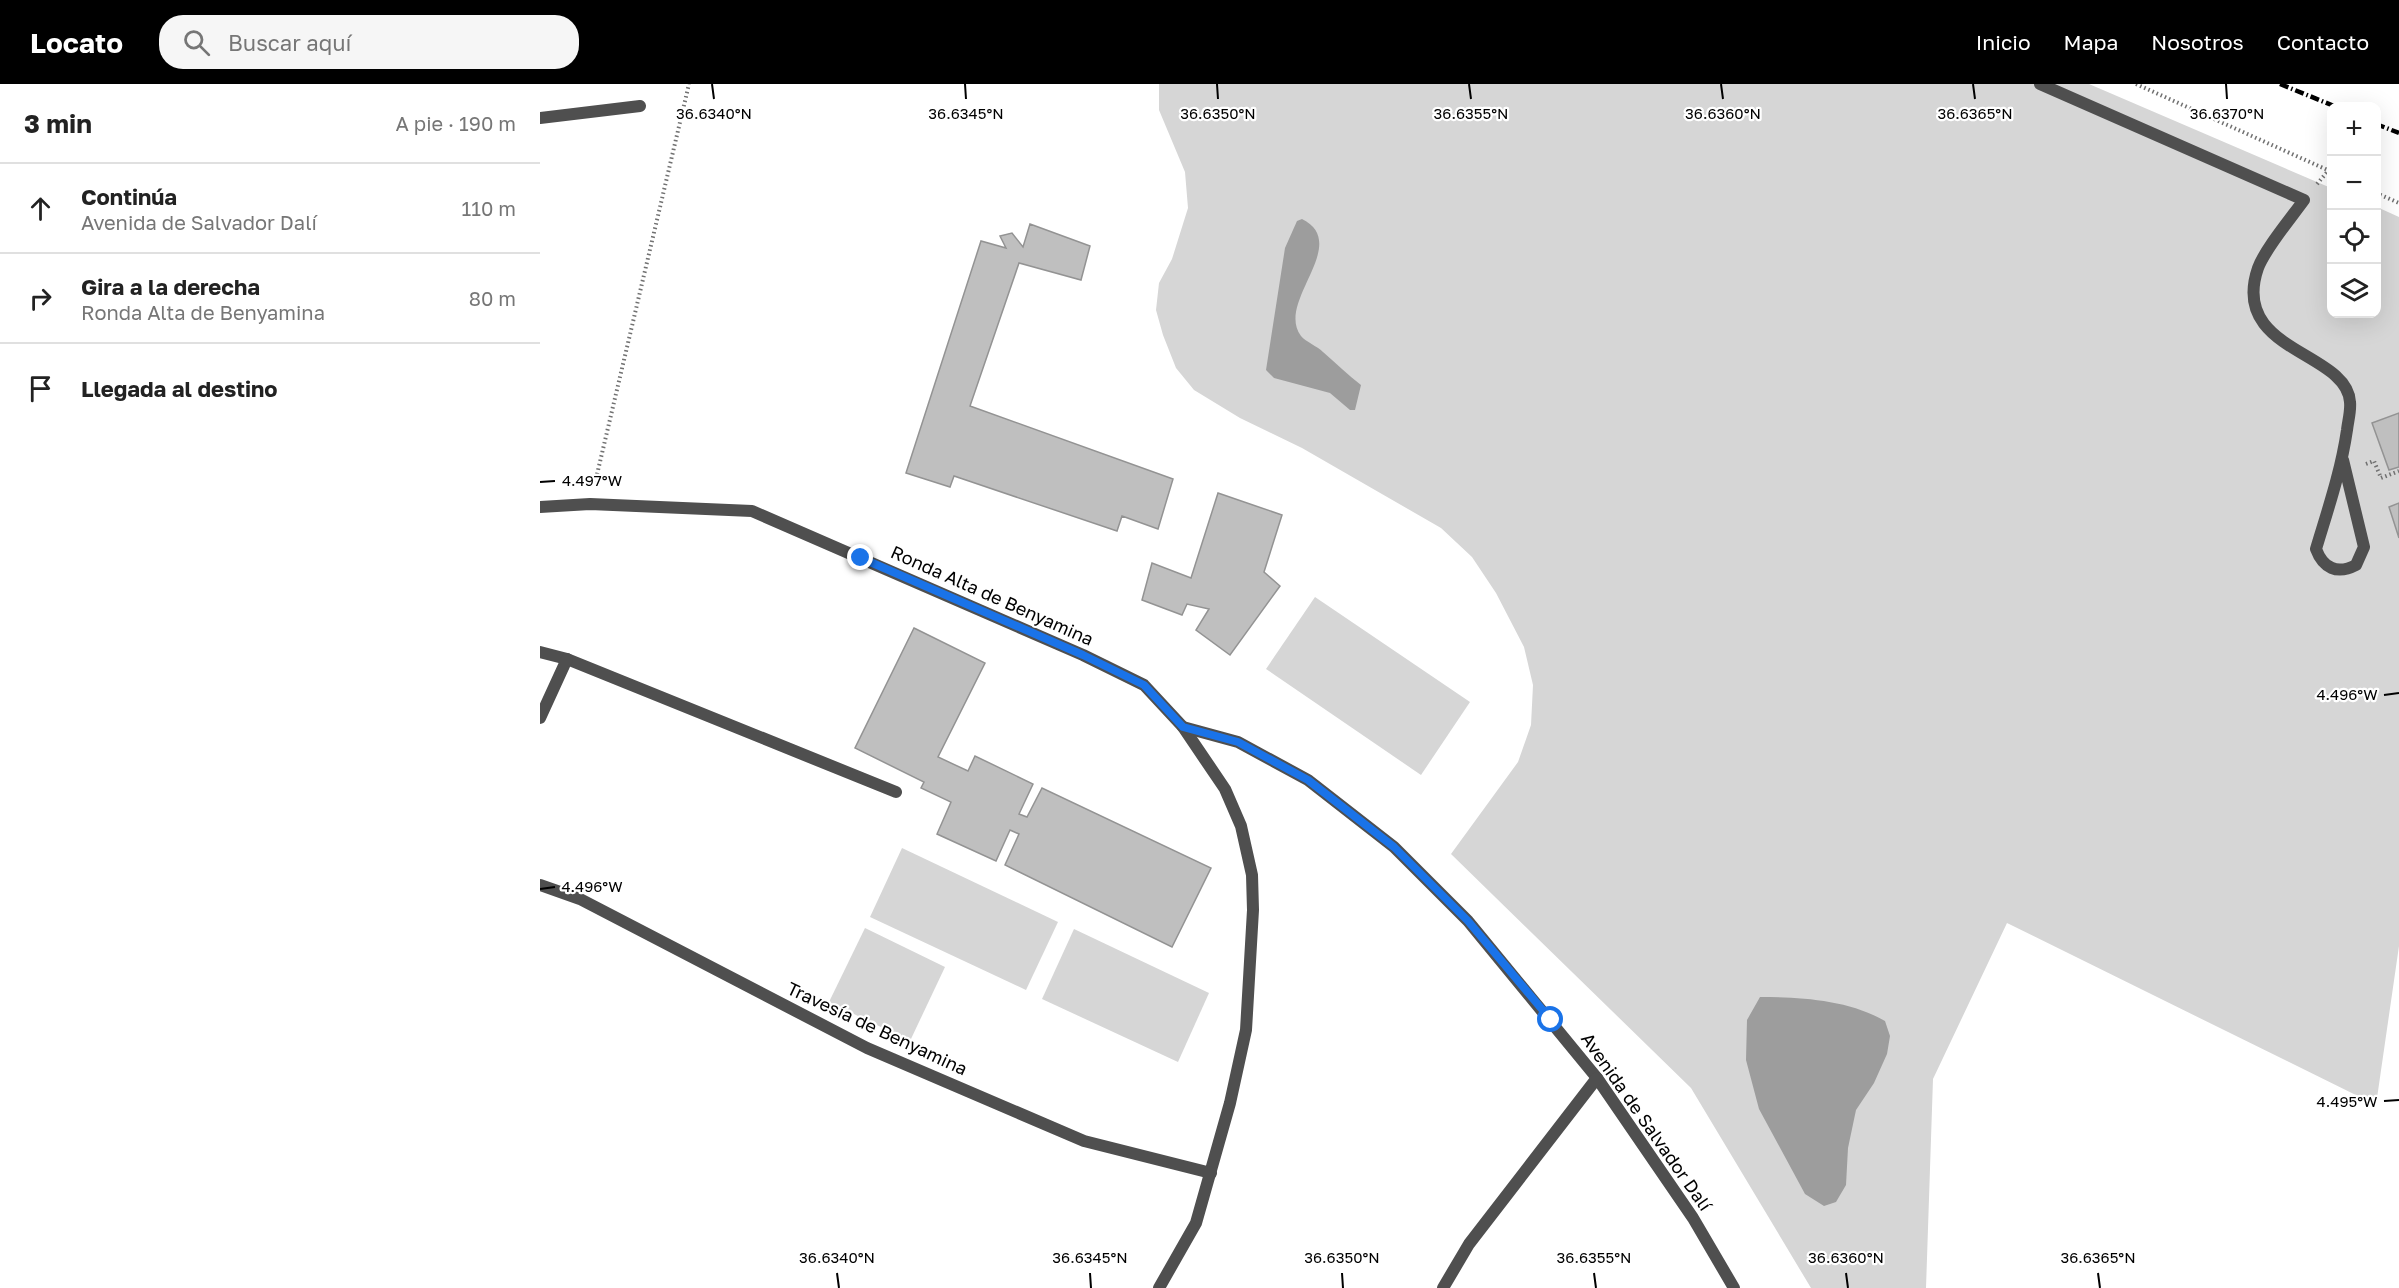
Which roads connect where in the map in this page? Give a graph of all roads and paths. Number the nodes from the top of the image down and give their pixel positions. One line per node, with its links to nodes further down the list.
1 (689, 84): 11 (path)
2 (2040, 84): 9 (street)
3 (2136, 84): 6 (path)
4 (640, 106): 5 (street)
5 (540, 118)
6 (2327, 170)
7 (2381, 195): 8 (path)
8 (2399, 203)
9 (2343, 460): 9 (street); 10 (path)
10 (2399, 471)
11 (590, 504): 12 (street, Ronda Alta de Benyamina); 16 (street, Ronda Alta de Benyamina)
12 (540, 507)
13 (540, 652): 14 (street)
14 (567, 659): 15 (street); 17 (street)
15 (540, 718)
16 (1183, 727): 19 (street, Avenida de Salvador Dalí); 20 (street, Ronda Alta de Benyamina)
17 (896, 792)
18 (540, 885): 20 (street, Travesía de Benyamina)
19 (1597, 1078): 22 (street); 23 (street, Avenida de Salvador Dalí)
20 (1211, 1173): 21 (street, Ronda Alta de Benyamina)
21 (1160, 1288)
22 (1443, 1288)
23 (1734, 1288)

